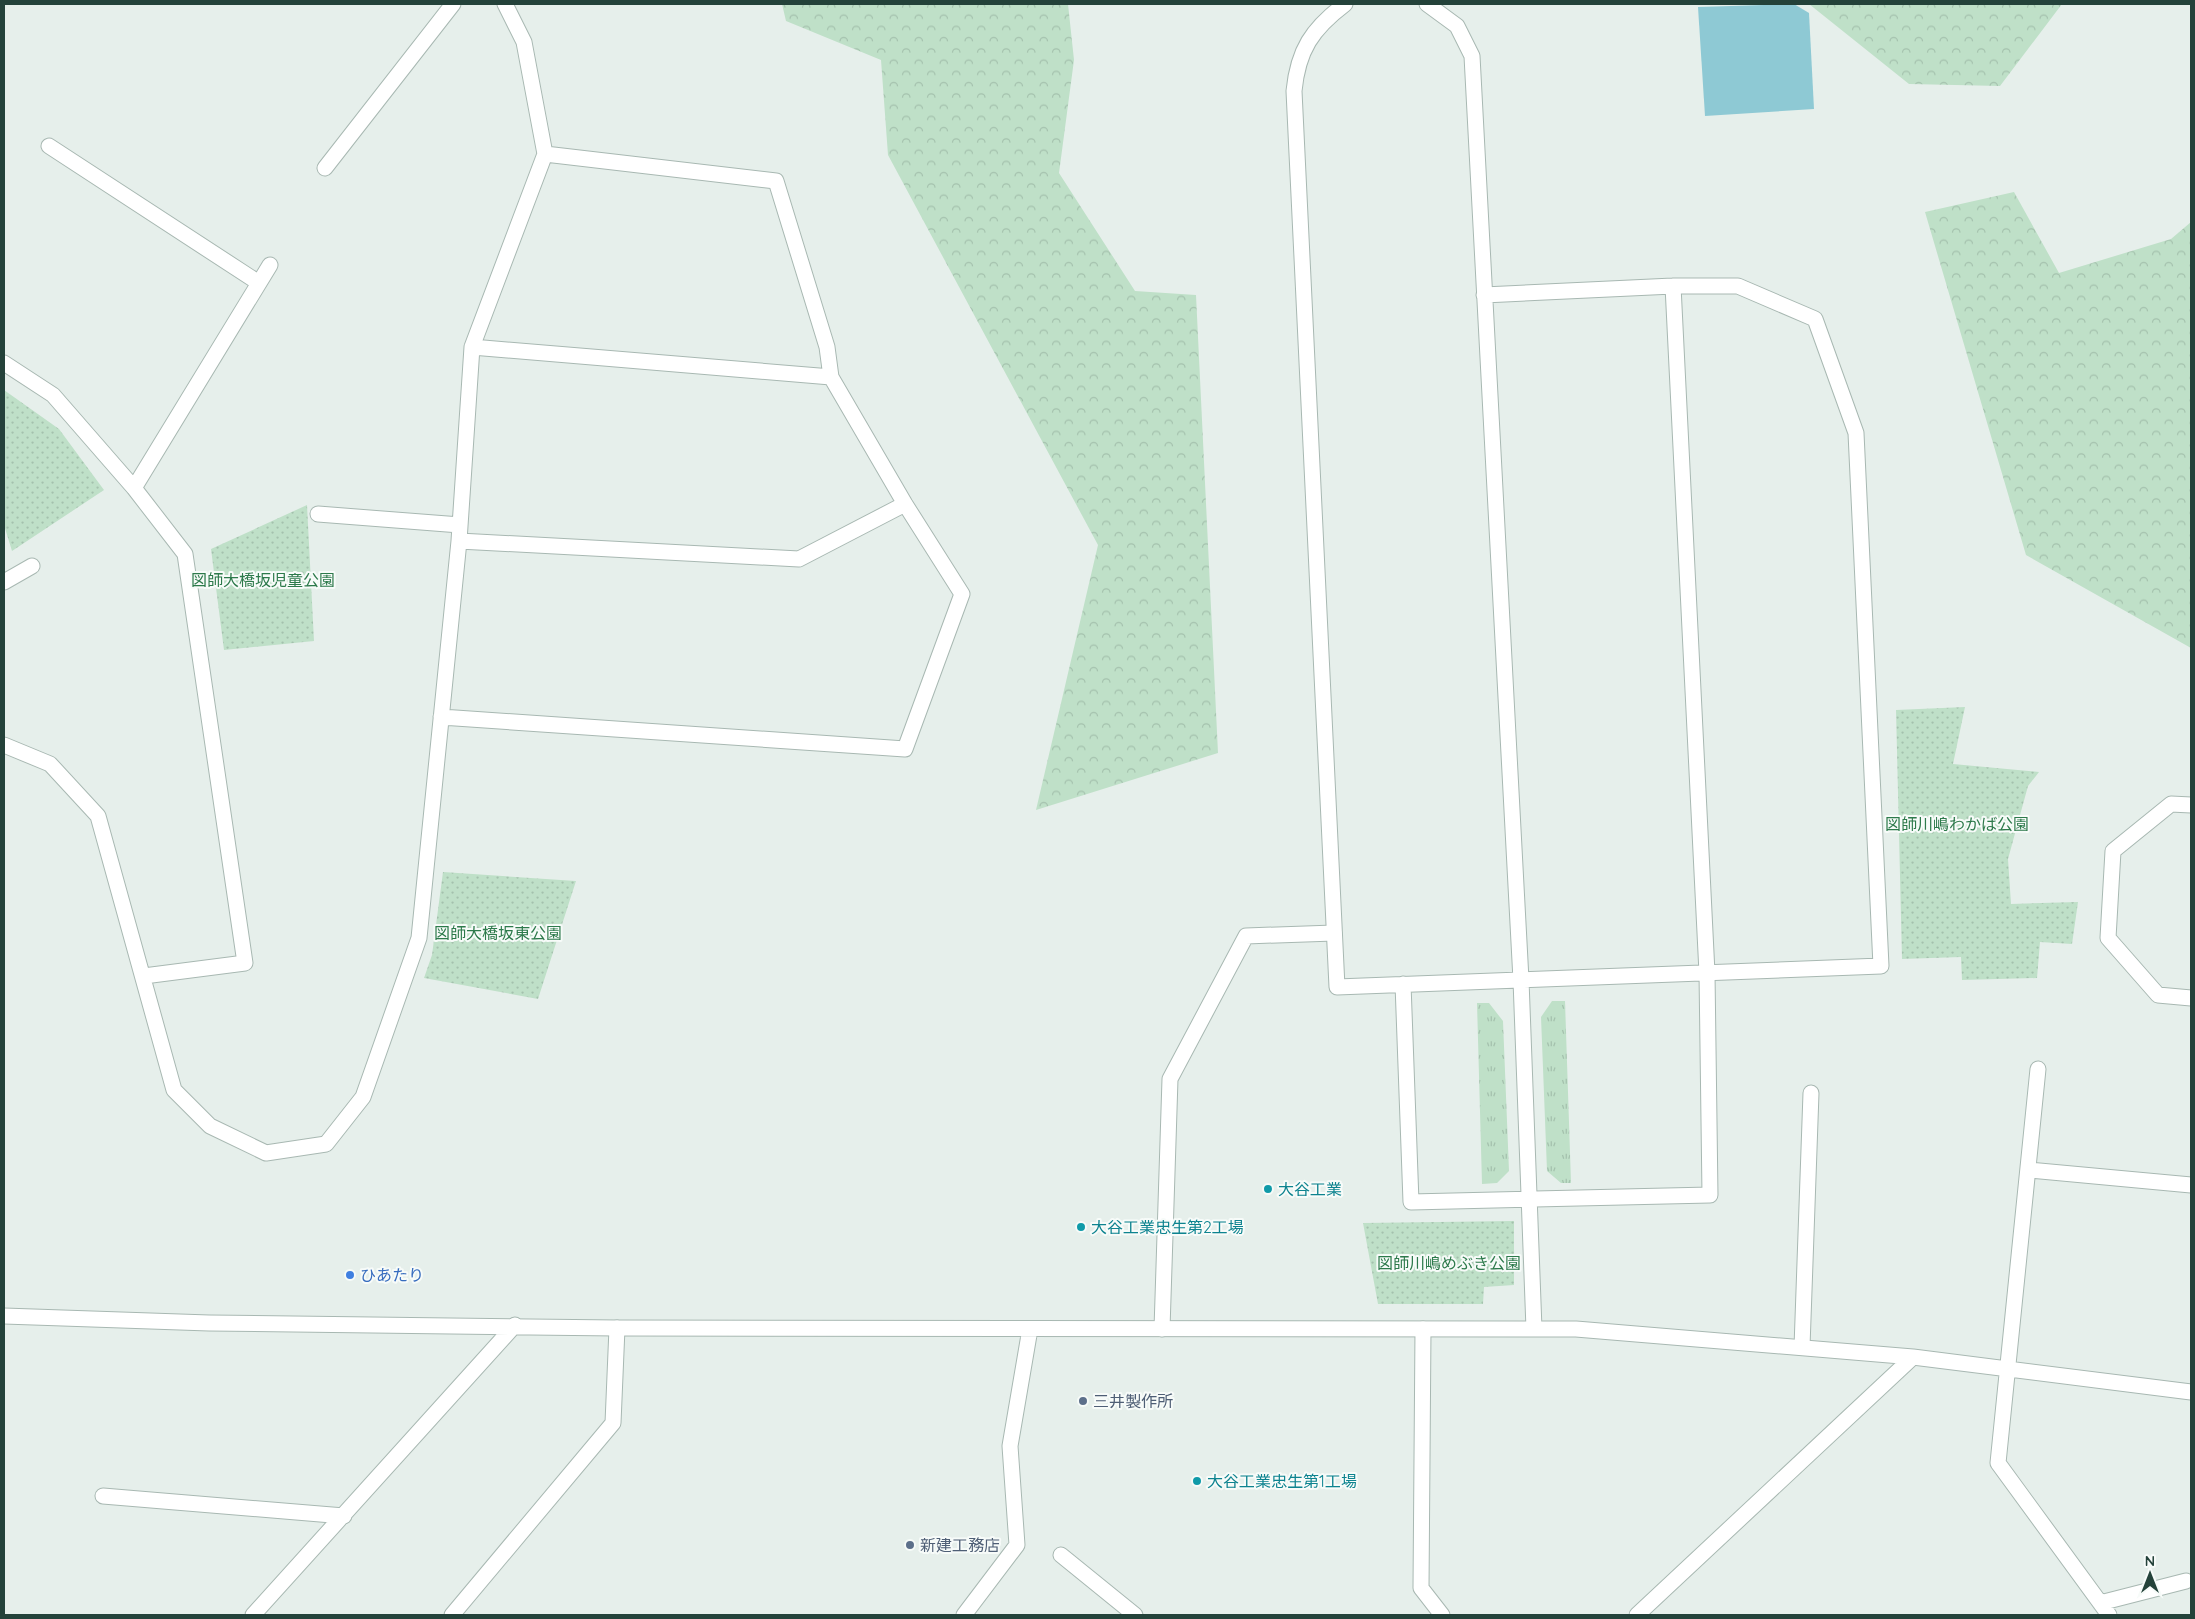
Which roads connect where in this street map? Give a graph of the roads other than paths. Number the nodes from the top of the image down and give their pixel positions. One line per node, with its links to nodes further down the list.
1 (453, 4): 7 (street)
2 (505, 4): 6 (street)
3 (1345, 4): 25 (street)
4 (1427, 4): 11 (street)
5 (49, 146): 9 (street)
6 (546, 154): 12 (street); 14 (street)
7 (325, 168)
8 (270, 264): 9 (street)
9 (259, 283): 15 (street)
10 (1673, 286): 11 (street); 26 (street); 26 (street)
11 (1484, 295): 28 (street)
12 (472, 347): 14 (street); 18 (street)
13 (4, 363): 15 (street)
14 (831, 377): 16 (street)
15 (134, 488): 27 (street)
16 (905, 504): 19 (street); 22 (street)
17 (318, 514): 18 (street)
18 (460, 525): 19 (street)
19 (459, 541): 22 (street)
20 (32, 566): 21 (street)
21 (4, 582)
22 (441, 717): 27 (street)
23 (4, 745): 27 (street)
24 (2191, 805): 30 (street)
25 (1334, 933): 29 (street); 40 (street)
26 (1707, 973): 28 (street); 35 (street)
27 (144, 976)
28 (1522, 980): 29 (street); 35 (street)
29 (1403, 984): 35 (street)
30 (2191, 998)
31 (2038, 1069): 33 (street)
32 (1811, 1093): 43 (street)
33 (2029, 1170): 34 (street); 45 (street)
34 (2191, 1185)
35 (1531, 1200): 42 (street)
36 (4, 1316): 37 (street)
37 (514, 1325): 38 (street); 48 (street)
38 (617, 1328): 39 (street); 53 (street)
39 (1030, 1329): 40 (street); 54 (street)
40 (1162, 1329): 41 (street)
41 (1422, 1329): 42 (street); 56 (street)
42 (1534, 1329): 43 (street)
43 (1802, 1347): 44 (street)
44 (1913, 1357): 45 (street); 57 (street)
45 (2009, 1369): 46 (street); 51 (street)
46 (2191, 1392)
47 (103, 1496): 48 (street)
48 (344, 1516): 52 (street)
49 (1061, 1555): 55 (street)
50 (2186, 1581): 51 (street)
51 (2104, 1609)
52 (258, 1614)
53 (452, 1615)
54 (964, 1615)
55 (1135, 1615)
56 (1442, 1615)
57 (1637, 1615)

